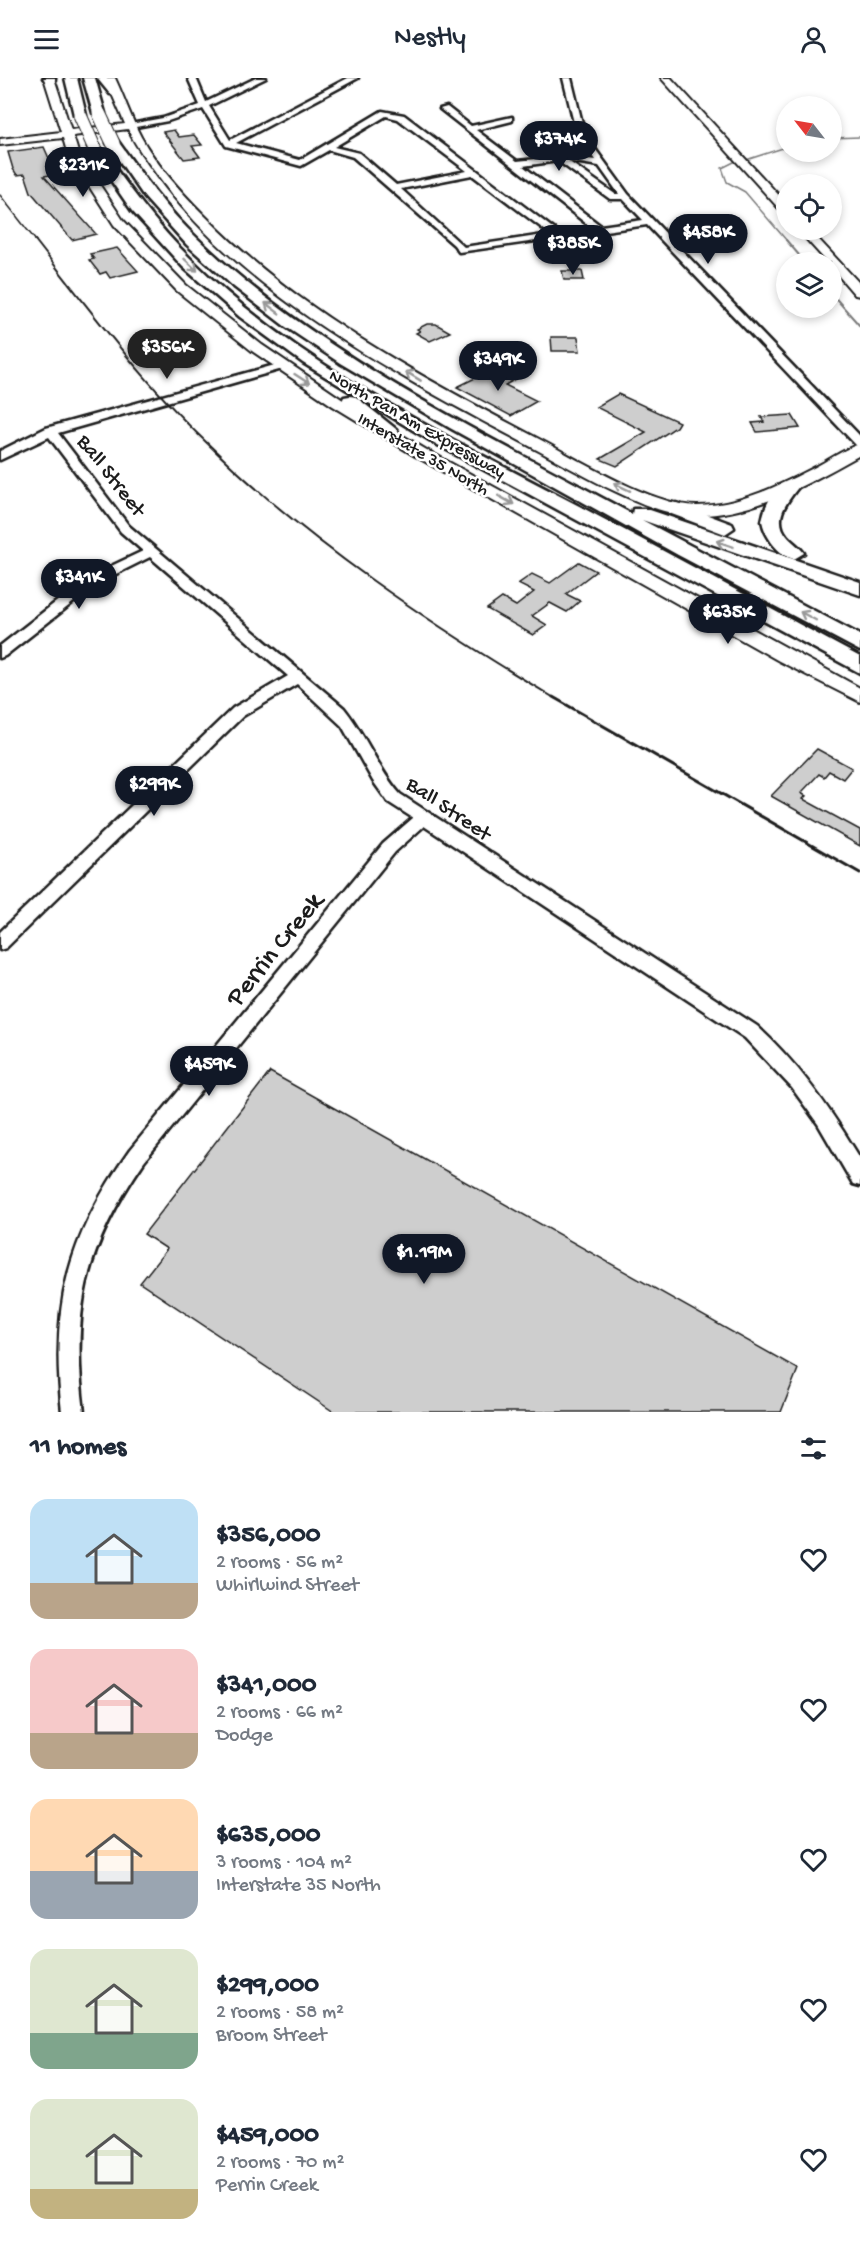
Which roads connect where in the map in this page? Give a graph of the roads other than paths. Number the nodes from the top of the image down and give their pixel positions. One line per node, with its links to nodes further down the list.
1 (49, 78): 16 (main road, Interstate 35 North)
2 (71, 78): 35 (highway, North Pan Am Expressway, one-way to 35, bridge)
3 (89, 78): 42 (highway, North Pan Am Expressway, one-way to 3, bridge)
4 (103, 78): 11 (highway)
5 (110, 78): 11 (main road)
6 (192, 78): 12 (street)
7 (262, 78): 12 (street)
8 (354, 78): 21 (street)
9 (567, 78): 25 (street)
10 (666, 78): 29 (main road)
11 (114, 92): 14 (main road)
12 (205, 106): 18 (street); 21 (street)
13 (444, 109): 17 (street)
14 (123, 114): 16 (main road); 18 (main road)
15 (509, 119): 17 (street)
16 (60, 122): 19 (main road, Interstate 35 North)
17 (470, 129): 24 (street)
18 (131, 133): 19 (main road); 44 (main road, one-way to 18)
19 (68, 140): 20 (main road); 36 (main road, Interstate 35 North)
20 (2, 143)
21 (229, 144): 22 (street)
22 (327, 147): 26 (street); 27 (street)
23 (560, 159): 24 (street); 25 (street); 28 (street)
24 (517, 164): 31 (street)
25 (601, 164): 28 (street)
26 (474, 172): 27 (street); 32 (street)
27 (395, 188): 32 (street)
28 (625, 196): 30 (street)
29 (776, 199)
30 (647, 222): 31 (street); 39 (street)
31 (599, 229): 32 (street)
32 (558, 236)
33 (813, 240): 34 (main road)
34 (860, 292)
35 (308, 357): 38 (highway); 50 (highway, North Pan Am Expressway)
36 (282, 366): 37 (street); 38 (main road, Interstate 35 North, one-way to 38)
37 (50, 430): 41 (street); 45 (street, Ball Street)
38 (390, 433): 51 (main road, Interstate 35 North, one-way to 51)
39 (860, 443)
40 (860, 449): 43 (main road)
41 (0, 456)
42 (563, 484): 48 (highway, one-way to 42); 50 (highway, North Pan Am Expressway, one-way to 42)
43 (790, 486): 44 (main road); 46 (highway)
44 (676, 509): 46 (highway)
45 (150, 552): 49 (street); 52 (street, Ball Street)
46 (794, 554): 47 (highway)
47 (860, 576)
48 (860, 590)
49 (0, 653)
50 (857, 666)
51 (806, 668): 53 (main road, Interstate 35 North); 54 (main road, Interstate 35 North)
52 (297, 676): 55 (street, Ball Street); 56 (street)
53 (860, 696)
54 (860, 701)
55 (423, 818): 57 (street, Ball Street); 58 (street, Perrin Creek)
56 (0, 943)
57 (860, 1178)
58 (73, 1412)

